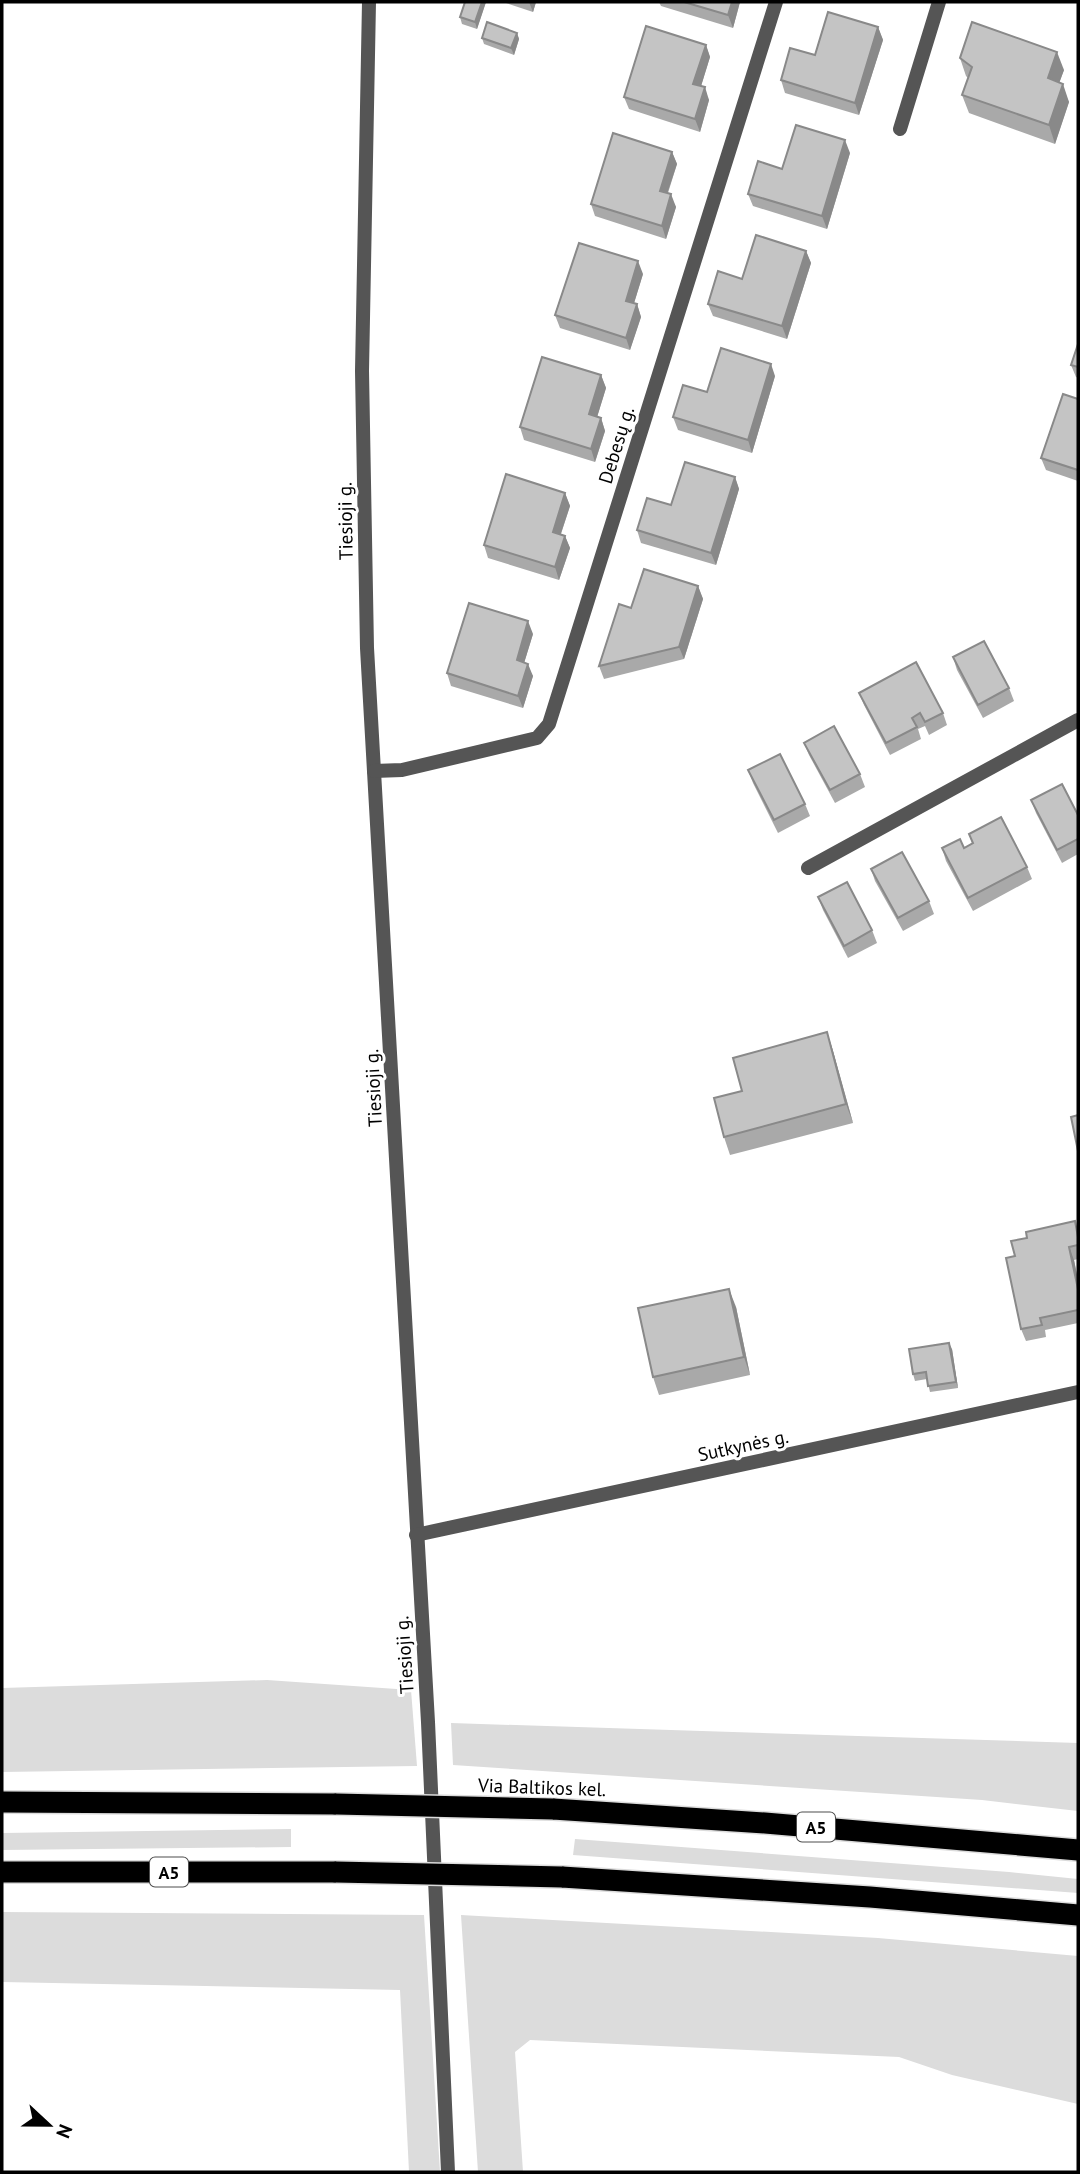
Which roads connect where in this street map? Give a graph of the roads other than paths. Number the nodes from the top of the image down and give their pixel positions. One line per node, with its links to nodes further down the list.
1 (369, 2): 6 (street, Tiesioji g.)
2 (776, 2): 6 (street, Debesų g.)
3 (939, 2): 4 (street)
4 (900, 129)
5 (1078, 720): 7 (street)
6 (374, 771): 9 (street, Tiesioji g.)
7 (808, 868)
8 (1078, 1392): 9 (street, Sutkynės g.)
9 (416, 1535): 14 (street, Tiesioji g.)
10 (2, 1802): 11 (highway, Via Baltikos kel. / A5, bridge)
11 (1078, 1850)
12 (2, 1871): 13 (highway, A5, bridge)
13 (1078, 1915)
14 (448, 2172)

